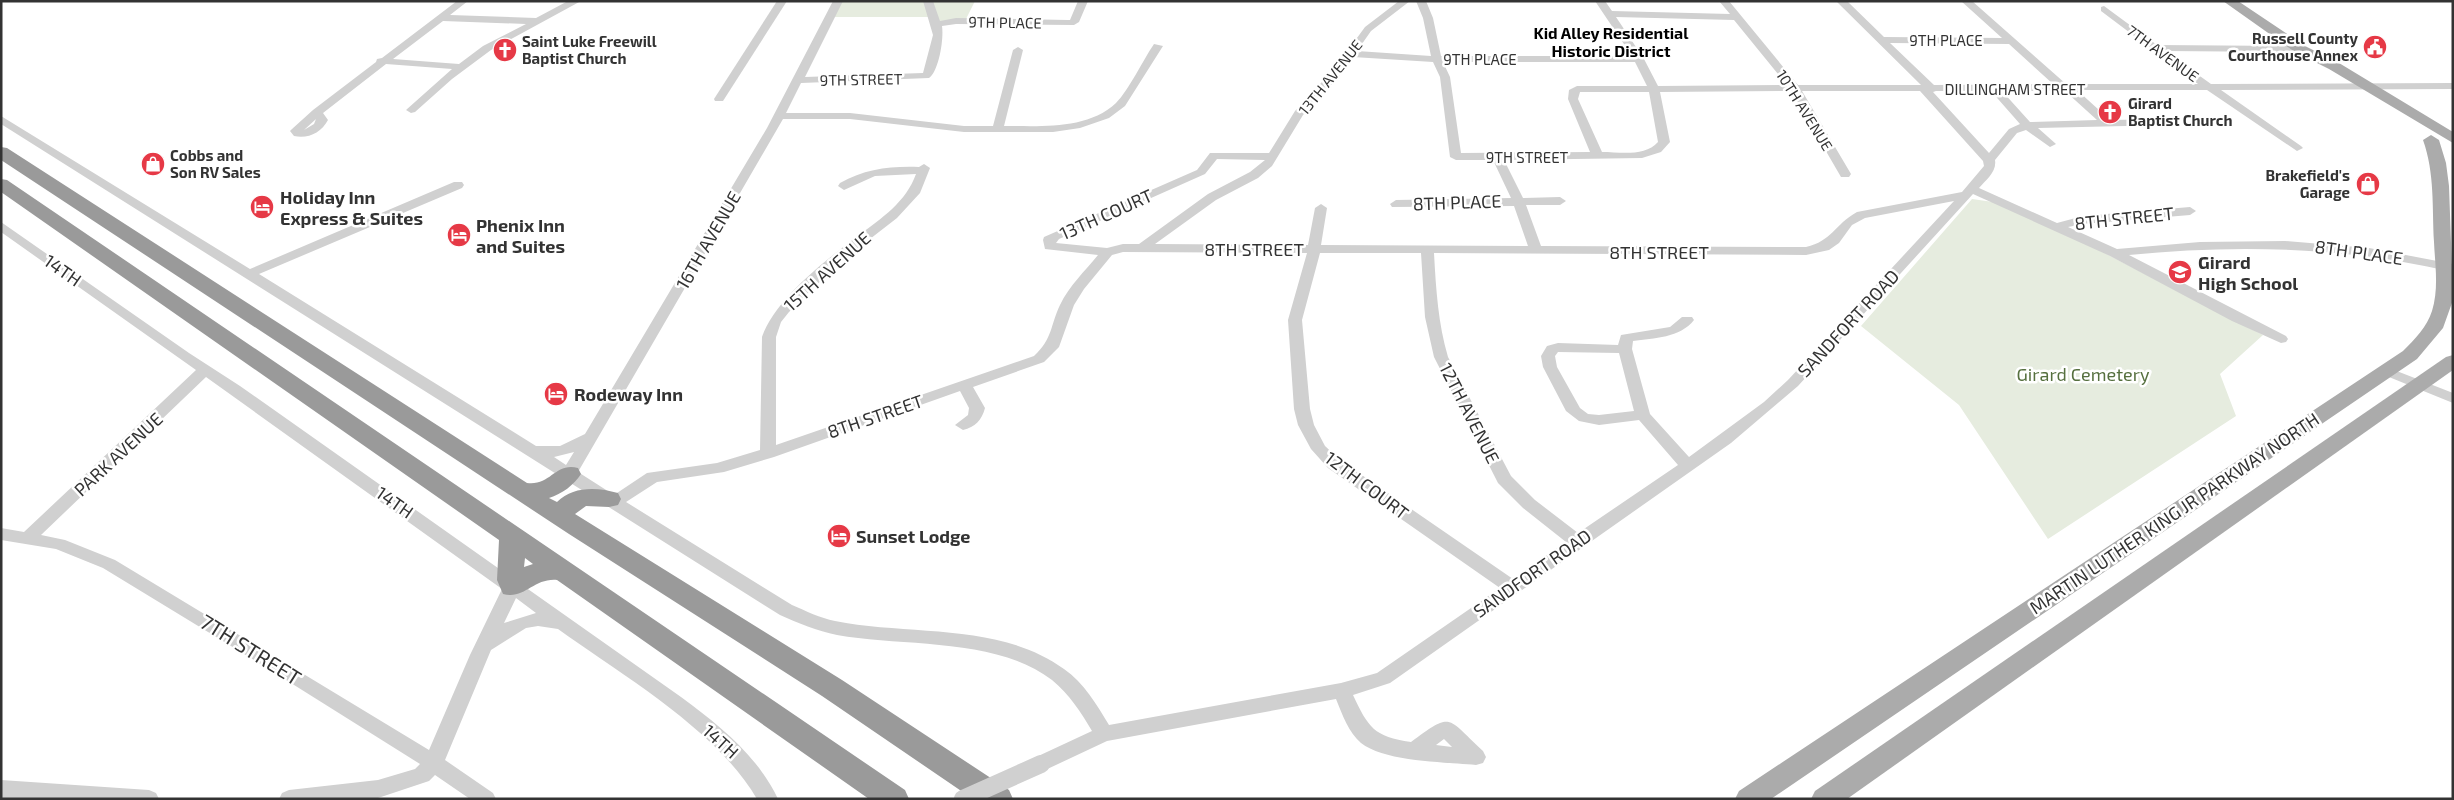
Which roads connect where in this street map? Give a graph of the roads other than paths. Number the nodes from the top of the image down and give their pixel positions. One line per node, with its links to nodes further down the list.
1 (463, 1): 17 (street)
2 (576, 1): 18 (street)
3 (782, 1): 41 (street)
4 (838, 1): 31 (street, 16TH AVENUE)
5 (928, 1): 19 (street)
6 (1083, 1): 19 (street, 9TH PLACE)
7 (1405, 1): 26 (street, 13TH AVENUE)
8 (1421, 1): 27 (street)
9 (1600, 1): 15 (street)
10 (1724, 1): 16 (street, 10TH AVENUE)
11 (1841, 1): 20 (street)
12 (1966, 1): 21 (street)
13 (2229, 1): 25 (main road)
14 (2104, 9): 23 (street, 7TH AVENUE)
15 (1609, 14): 16 (street); 28 (street)
16 (1737, 17): 36 (street, 10TH AVENUE)
17 (440, 18): 18 (street); 29 (street)
18 (537, 21): 30 (street)
19 (936, 24): 31 (street, 9TH STREET)
20 (1880, 40): 21 (street, 9TH PLACE); 40 (street)
21 (2011, 40): 38 (street)
22 (1158, 46): 50 (street)
23 (2155, 48): 25 (street); 39 (street, 7TH AVENUE)
24 (1018, 50): 50 (street)
25 (2303, 50): 32 (main road); 33 (main road)
26 (1351, 54): 27 (street, 9TH PLACE); 58 (street, 13TH AVENUE)
27 (1437, 59): 28 (street, 9TH PLACE); 59 (street, 9TH STREET)
28 (1639, 59): 35 (street)
29 (381, 61): 30 (street); 43 (street)
30 (460, 67): 42 (street)
31 (797, 80): 44 (street, 16TH AVENUE)
32 (2353, 86): 33 (street, DILLINGHAM STREET); 39 (street, DILLINGHAM STREET); 53 (main road)
33 (2369, 86): 34 (street, DILLINGHAM STREET); 52 (main road)
34 (2453, 86)
35 (1654, 88): 36 (street, DILLINGHAM STREET); 60 (street, 9TH STREET); 60 (street, DILLINGHAM STREET)
36 (1794, 88): 40 (street, DILLINGHAM STREET); 63 (street, 10TH AVENUE)
37 (1994, 88): 38 (street, DILLINGHAM STREET); 40 (street, DILLINGHAM STREET); 48 (street)
38 (2066, 88): 39 (street, DILLINGHAM STREET); 47 (street)
39 (2210, 88): 55 (street, 7TH AVENUE)
40 (1928, 89): 61 (street)
41 (719, 98)
42 (410, 110)
43 (317, 112)
44 (779, 116): 50 (street); 95 (street, 16TH AVENUE)
45 (1, 119): 49 (street)
46 (2169, 122): 47 (street)
47 (2107, 123): 48 (street)
48 (2027, 125): 54 (street); 61 (street, SANDFORT ROAD)
49 (19, 129): 51 (street); 83 (street)
50 (998, 129)
51 (1, 135)
52 (2453, 139)
53 (2431, 140): 57 (main road); 62 (main road, MARTIN LUTHER KING JR PARKWAY NORTH)
54 (2050, 144)
55 (2297, 148)
56 (1, 152): 100 (highway)
57 (2453, 154)
58 (1274, 157): 76 (street, 13TH AVENUE); 80 (street, 13TH COURT)
59 (1497, 157): 60 (street, 9TH STREET); 68 (street)
60 (1598, 157)
61 (1990, 160): 67 (street, SANDFORT ROAD)
62 (2447, 166): 73 (main road, MARTIN LUTHER KING JR PARKWAY NORTH)
63 (1844, 174)
64 (1, 184): 104 (highway)
65 (458, 185): 83 (street)
66 (844, 186): 97 (street, 15TH AVENUE)
67 (1968, 192): 75 (street); 79 (street, 8TH STREET); 98 (street, SANDFORT ROAD)
68 (1518, 200): 69 (street, 8TH PLACE); 70 (street, 8TH PLACE); 79 (street)
69 (1560, 201)
70 (1396, 204)
71 (1321, 208): 77 (street, 12TH COURT)
72 (2190, 211): 75 (street, 8TH STREET)
73 (2447, 211): 82 (main road, MARTIN LUTHER KING JR PARKWAY NORTH)
74 (1, 226): 88 (street, 14TH)
75 (2058, 226): 81 (street)
76 (1143, 247): 77 (street, 8TH STREET); 80 (street, 8TH STREET)
77 (1313, 249): 78 (street, 8TH STREET); 109 (street, 12TH COURT)
78 (1428, 250): 79 (street, 8TH STREET); 106 (street, 12TH AVENUE)
79 (1536, 250)
80 (1107, 252): 90 (street, 8TH STREET)
81 (2115, 253): 82 (street, 8TH PLACE); 85 (street)
82 (2448, 267): 89 (main road, MARTIN LUTHER KING JR PARKWAY NORTH)
83 (249, 274): 96 (street)
84 (1687, 320): 86 (street)
85 (2281, 339)
86 (1625, 349): 93 (street); 93 (street)
87 (2453, 360): 91 (main road, MARTIN LUTHER KING JR PARKWAY NORTH)
88 (205, 370): 105 (street, PARK AVENUE); 108 (street, 14TH)
89 (2389, 372): 91 (street); 124 (main road, MARTIN LUTHER KING JR PARKWAY NORTH)
90 (964, 385): 94 (street); 97 (street, 8TH STREET)
91 (2419, 385): 92 (street); 125 (main road, MARTIN LUTHER KING JR PARKWAY NORTH)
92 (2453, 398)
93 (1643, 415): 98 (street)
94 (963, 425)
95 (592, 436): 96 (street); 99 (street, 16TH AVENUE)
96 (530, 450): 99 (street)
97 (768, 453): 101 (street, 8TH STREET)
98 (1687, 464): 106 (street, SANDFORT ROAD)
99 (570, 474): 100 (highway); 101 (street); 102 (highway)
100 (519, 490): 102 (highway)
101 (611, 501): 102 (highway); 113 (street)
102 (568, 517): 123 (highway)
103 (1, 534): 105 (street, 7TH STREET)
104 (511, 536): 107 (highway); 108 (highway)
105 (29, 537): 115 (street, 7TH STREET)
106 (1578, 542): 109 (street, SANDFORT ROAD)
107 (565, 573): 108 (highway); 121 (highway)
108 (512, 587): 110 (street, 14TH); 111 (street)
109 (1512, 587): 112 (street, SANDFORT ROAD)
110 (564, 623): 111 (street); 120 (street, 14TH)
111 (482, 649): 115 (street)
112 (1341, 691): 113 (street, SANDFORT ROAD); 114 (street)
113 (1104, 734): 122 (street, SANDFORT ROAD, bridge)
114 (1415, 750)
115 (434, 763): 118 (street); 119 (street, 7TH STREET)
116 (1, 788): 117 (street)
117 (149, 799)
118 (289, 799)
119 (486, 799)
120 (768, 799)
121 (894, 799)
122 (964, 799)
123 (998, 799)
124 (1749, 799)
125 (1825, 799)

